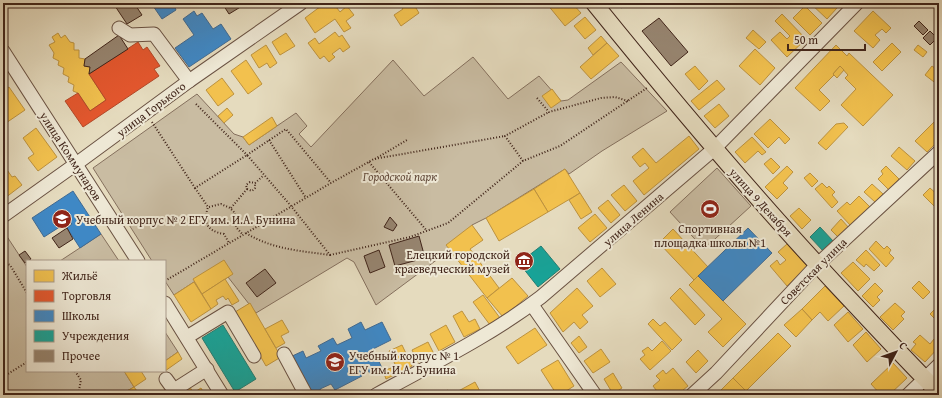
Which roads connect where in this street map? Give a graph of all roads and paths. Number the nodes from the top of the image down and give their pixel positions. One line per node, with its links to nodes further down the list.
1 (301, 3): 6 (street, улица Горького)
2 (594, 3): 16 (main road, улица 9 Декабря)
3 (857, 3): 16 (street, улица Ленина)
4 (119, 28): 6 (street)
5 (3, 51): 21 (street, улица Коммунаров)
6 (188, 81): 21 (street, улица Горького)
7 (650, 86): 9 (path)
8 (537, 98): 11 (path)
9 (628, 101): 11 (path); 19 (path)
10 (196, 104): 18 (path)
11 (549, 112): 13 (path)
12 (152, 122): 25 (path)
13 (505, 136): 19 (path); 20 (path)
14 (269, 140): 18 (path); 24 (path); 27 (path)
15 (407, 140): 20 (path)
16 (714, 149): 39 (main road, улица 9 Декабря); 43 (street, улица Ленина)
17 (939, 152): 39 (street, Советская улица)
18 (247, 155): 22 (path); 25 (path)
19 (523, 161): 32 (path)
20 (369, 162): 24 (path); 32 (path)
21 (76, 164): 31 (street, улица Горького); 37 (street, улица Коммунаров)
22 (264, 175): 23 (path); 28 (path)
23 (255, 182): 26 (path); 26 (path)
24 (331, 183): 27 (path)
25 (195, 188): 29 (path)
26 (247, 189): 30 (path)
27 (306, 198): 28 (path)
28 (291, 206): 33 (path); 36 (path)
29 (208, 207): 30 (path); 35 (path)
30 (230, 208): 34 (path)
31 (3, 216)
32 (427, 231): 36 (path)
33 (246, 233): 34 (path); 36 (path)
34 (243, 235): 35 (path)
35 (230, 243): 40 (path)
36 (330, 255)
37 (137, 260)
38 (3, 262): 41 (path)
39 (817, 265): 53 (main road, улица 9 Декабря); 60 (street, Советская улица)
40 (166, 280)
41 (26, 290)
42 (166, 305): 44 (street)
43 (532, 305): 58 (street, улица Ленина); 59 (street)
44 (187, 338): 46 (street); 49 (street)
45 (284, 354): 57 (street)
46 (254, 356)
47 (26, 363): 51 (path)
48 (939, 365): 53 (street)
49 (207, 369): 52 (street); 56 (street)
50 (76, 372): 55 (path)
51 (3, 377)
52 (166, 379)
53 (925, 379): 54 (main road, улица 9 Декабря); 61 (street)
54 (939, 392)
55 (78, 395)
56 (222, 395)
57 (306, 395)
58 (376, 395)
59 (595, 395)
60 (692, 395)
61 (908, 395)

